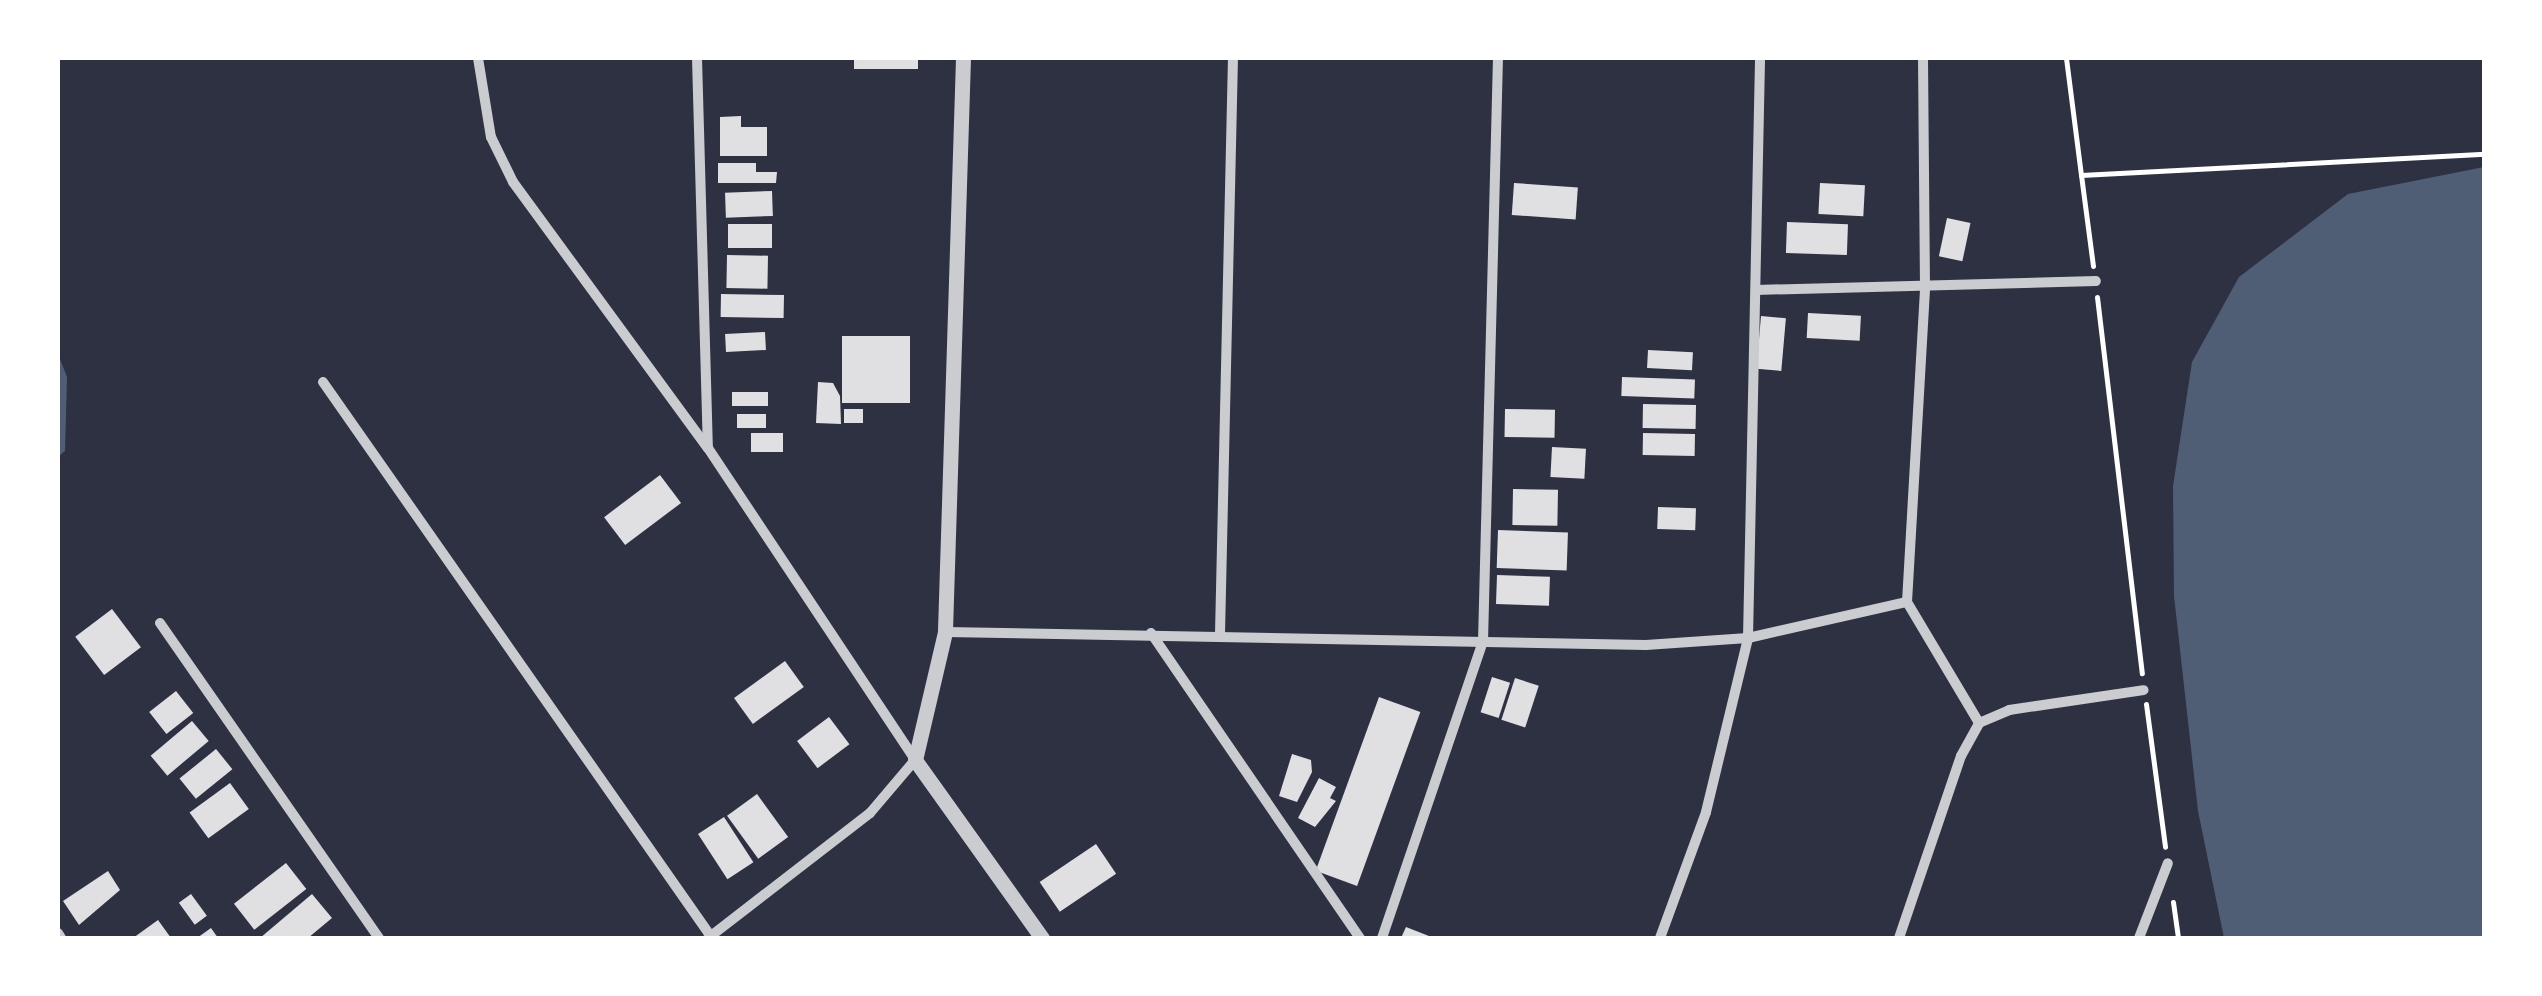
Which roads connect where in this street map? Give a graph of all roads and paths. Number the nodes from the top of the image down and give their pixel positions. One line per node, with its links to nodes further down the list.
1 (478, 58): 15 (street)
2 (697, 58): 15 (street)
3 (962, 58): 18 (street)
4 (1234, 58): 20 (street)
5 (1498, 58): 22 (street)
6 (1760, 58): 13 (street)
7 (1923, 58): 12 (street)
8 (2066, 58): 10 (path)
9 (2484, 154): 10 (path)
10 (2080, 174): 11 (path)
11 (2096, 281): 12 (street); 23 (path)
12 (1925, 288): 13 (street); 16 (street)
13 (1756, 290): 21 (street)
14 (323, 382): 28 (street)
15 (708, 448): 25 (street)
16 (1907, 602): 21 (street); 24 (street)
17 (160, 623): 27 (street)
18 (944, 632): 19 (street); 25 (street)
19 (1151, 633): 20 (street); 30 (street)
20 (1220, 634): 22 (street)
21 (1748, 638): 22 (street); 32 (street)
22 (1483, 642): 31 (street)
23 (2144, 690): 24 (street); 26 (path)
24 (1979, 723): 33 (street)
25 (914, 760): 28 (street); 29 (street)
26 (2168, 863): 34 (street); 35 (path)
27 (379, 938)
28 (710, 938)
29 (1042, 938)
30 (1360, 938)
31 (1382, 938)
32 (1660, 938)
33 (1899, 938)
34 (2139, 938)
35 (2178, 938)

